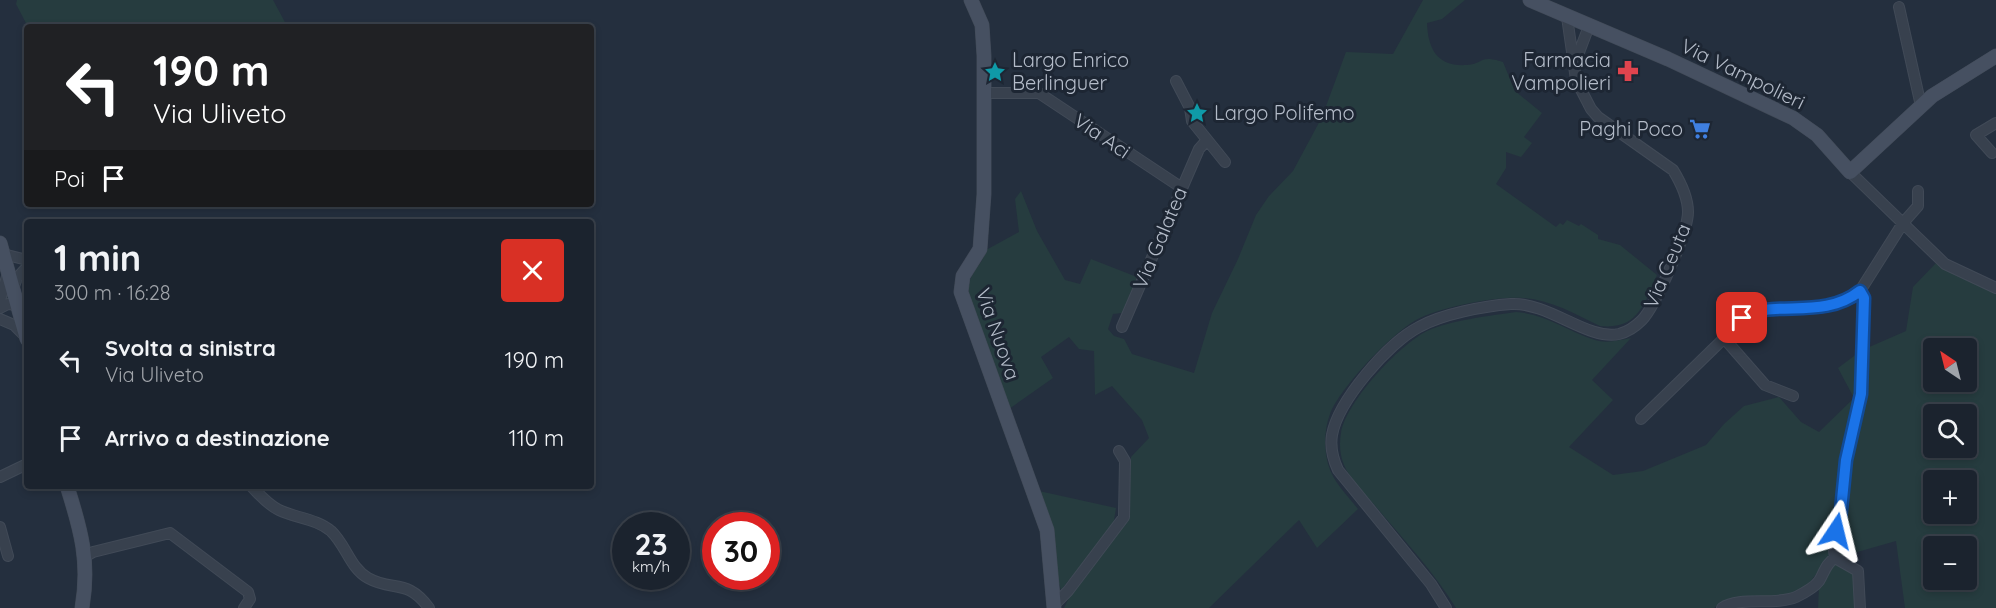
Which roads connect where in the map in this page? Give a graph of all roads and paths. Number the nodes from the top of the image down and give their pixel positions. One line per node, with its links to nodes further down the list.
1 (971, 0): 9 (street, Via Nuova)
2 (1530, 0): 4 (street, Via Vampolieri)
3 (1899, 7): 10 (street)
4 (1567, 16): 5 (street, Via Vampolieri); 7 (street, Via Ceuta)
5 (1589, 26): 7 (street); 15 (street, Via Vampolieri)
6 (1996, 56): 10 (street)
7 (1574, 66): 51 (street, Via Ceuta)
8 (1176, 81): 12 (street)
9 (983, 93): 16 (street, Via Aci); 47 (street, Via Nuova)
10 (1921, 106): 15 (street)
11 (1996, 123): 13 (street)
12 (1207, 140): 14 (street); 16 (street, Via Galatea)
13 (1992, 153)
14 (1225, 162)
15 (1850, 172): 18 (street, Via Vampolieri)
16 (1182, 188): 30 (street, Via Galatea)
17 (1918, 191): 18 (street)
18 (1904, 223): 23 (street, Via Vampolieri); 25 (street)
19 (2, 248): 20 (street); 22 (street)
20 (24, 259)
21 (24, 270): 24 (street)
22 (8, 272): 24 (street); 26 (street)
23 (1996, 288)
24 (13, 289): 27 (street)
25 (1860, 291): 33 (street); 46 (street)
26 (0, 300)
27 (17, 305): 28 (street); 29 (street); 31 (street)
28 (0, 308)
29 (0, 318): 32 (street)
30 (1122, 327)
31 (24, 328)
32 (24, 335)
33 (1723, 337): 34 (street); 35 (street)
34 (1793, 396)
35 (1641, 419)
36 (1119, 451): 47 (street)
37 (24, 465): 39 (street)
38 (24, 470): 40 (street)
39 (0, 477)
40 (0, 481)
41 (68, 489): 45 (street)
42 (254, 489): 50 (street)
43 (0, 527): 44 (street)
44 (8, 556)
45 (86, 556): 48 (street); 49 (street)
46 (1835, 558): 52 (street); 53 (street)
47 (1054, 607)
48 (82, 608)
49 (244, 608)
50 (429, 608)
51 (1446, 608)
52 (1722, 608)
53 (1860, 608)

